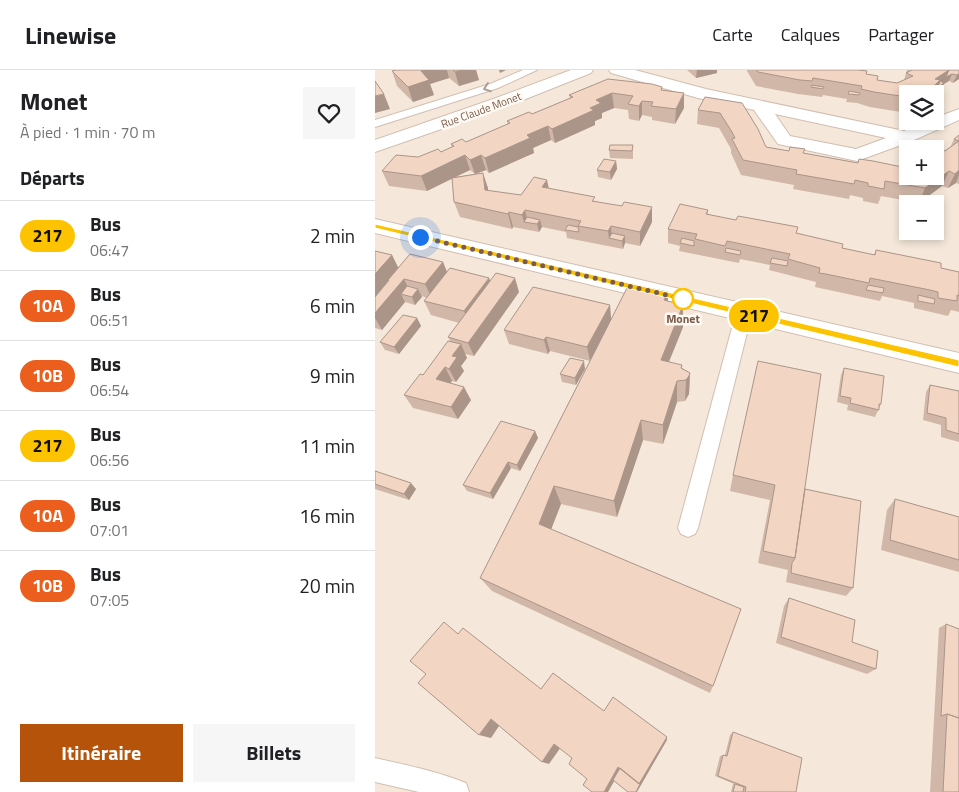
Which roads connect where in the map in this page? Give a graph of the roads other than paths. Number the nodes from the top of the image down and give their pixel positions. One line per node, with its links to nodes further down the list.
1 (532, 70): 6 (lane, one-way to 6)
2 (585, 70): 8 (street, Rue Claude Monet)
3 (617, 70): 4 (street)
4 (760, 106): 7 (street); 7 (street)
5 (959, 114): 7 (street)
6 (375, 124)
7 (907, 137)
8 (375, 146)
9 (375, 226): 10 (street)
10 (744, 313): 11 (street); 12 (lane)
11 (959, 363)
12 (688, 528)
13 (375, 770): 14 (lane)
14 (457, 792)

